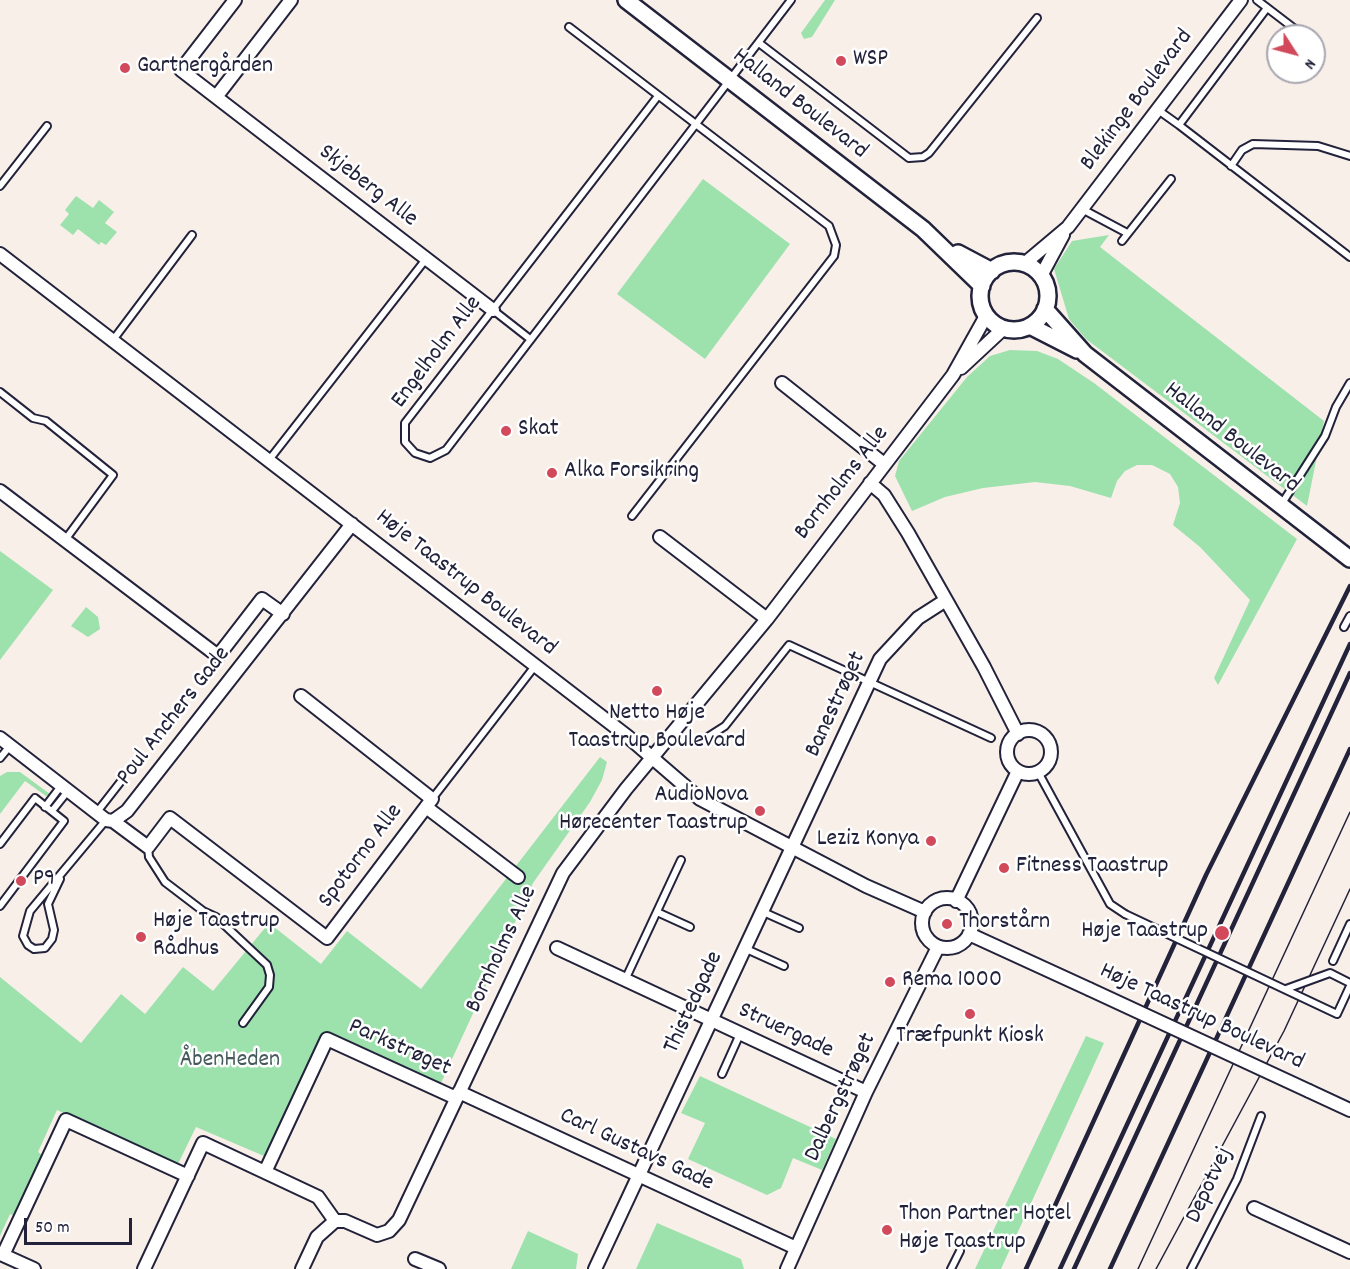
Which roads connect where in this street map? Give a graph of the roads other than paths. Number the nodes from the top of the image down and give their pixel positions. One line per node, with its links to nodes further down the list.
1 (235, 0): 14 (street, Skjeberg Alle)
2 (291, 0): 14 (street)
3 (626, 0): 12 (street, Halland Boulevard)
4 (791, 0): 11 (lane, Engelholm Alle)
5 (1241, 0): 15 (street, Blekinge Boulevard)
6 (1257, 0): 7 (lane)
7 (1267, 8): 9 (lane); 17 (lane)
8 (1037, 18): 11 (lane)
9 (1288, 24)
10 (569, 27): 13 (lane)
11 (759, 43): 12 (lane, Engelholm Alle)
12 (730, 80): 16 (lane, Engelholm Alle); 28 (street, Halland Boulevard)
13 (658, 96): 16 (lane); 37 (lane, Engelholm Alle)
14 (216, 97): 31 (street, Skjeberg Alle)
15 (1158, 110): 17 (lane); 23 (street, Blekinge Boulevard)
16 (696, 124): 41 (lane, Engelholm Alle); 53 (lane)
17 (1179, 125): 20 (lane)
18 (47, 126): 22 (lane)
19 (1350, 156): 20 (lane)
20 (1231, 166): 30 (lane)
21 (1171, 179): 25 (lane)
22 (0, 186)
23 (1082, 209): 24 (street, Blekinge Boulevard); 25 (lane)
24 (1068, 227): 32 (street, Blekinge Boulevard); 34 (street, Blekinge Boulevard)
25 (1128, 233): 27 (lane)
26 (192, 235): 42 (lane)
27 (1122, 241)
28 (944, 247): 33 (street, Halland Boulevard); 35 (street, Halland Boulevard)
29 (0, 254): 42 (street, Høje Taastrup Boulevard)
30 (1350, 257)
31 (426, 259): 37 (street, Skjeberg Alle); 48 (lane)
32 (1024, 264): 33 (street); 34 (street)
33 (992, 271): 35 (street)
34 (1041, 276): 36 (street)
35 (982, 285): 38 (street)
36 (1045, 309): 39 (street); 43 (street, Halland Boulevard)
37 (493, 310): 41 (lane); 41 (lane, Engelholm Alle)
38 (986, 316): 40 (street); 44 (street, Bornholms Alle)
39 (1030, 326): 40 (street); 43 (street, Halland Boulevard)
40 (1004, 328): 44 (street, Bornholms Alle)
41 (530, 339)
42 (113, 340): 48 (street, Høje Taastrup Boulevard)
43 (1085, 354): 52 (street, Halland Boulevard)
44 (954, 375): 49 (street, Bornholms Alle)
45 (782, 383): 49 (street)
46 (1350, 383): 52 (lane)
47 (0, 392): 56 (lane)
48 (270, 460): 54 (street, Høje Taastrup Boulevard)
49 (884, 464): 50 (street, Bornholms Alle)
50 (870, 483): 58 (street); 61 (street, Bornholms Alle)
51 (0, 491): 56 (street)
52 (1284, 508): 57 (street, Halland Boulevard)
53 (632, 516)
54 (352, 524): 59 (street, Poul Anchers Gade); 63 (street, Høje Taastrup Boulevard)
55 (660, 537): 61 (street)
56 (65, 540): 59 (street)
57 (1350, 559)
58 (946, 600): 64 (street, Banestrøget); 66 (street)
59 (283, 614): 79 (street, Poul Anchers Gade)
60 (1350, 616): 62 (lane)
61 (767, 619): 70 (street, Bornholms Alle)
62 (1344, 627)
63 (535, 666): 70 (street, Høje Taastrup Boulevard); 76 (lane)
64 (869, 682): 67 (lane); 68 (lane); 82 (street, Banestrøget)
65 (301, 696): 76 (street, Spotorno Alle)
66 (1018, 734): 72 (street); 73 (street)
67 (991, 738)
68 (703, 740)
69 (5, 742): 71 (lane); 75 (street)
70 (652, 758): 82 (street, Høje Taastrup Boulevard); 108 (street, Bornholms Alle)
71 (0, 759)
72 (1018, 771): 73 (street); 86 (street)
73 (1038, 772): 102 (lane, bridge)
74 (122, 780): 79 (lane)
75 (65, 788): 77 (lane); 78 (lane); 79 (street)
76 (429, 803): 81 (street, Spotorno Alle); 84 (street)
77 (45, 807): 78 (lane); 80 (lane)
78 (52, 812): 87 (lane)
79 (105, 818): 81 (street); 85 (lane)
80 (0, 844)
81 (148, 847): 104 (lane)
82 (793, 849): 88 (street, Thistedgade); 90 (street, Høje Taastrup Boulevard)
83 (681, 860): 89 (lane)
84 (518, 877)
85 (60, 879): 85 (lane)
86 (956, 900): 90 (street); 94 (street)
87 (0, 906)
88 (761, 911): 93 (lane); 97 (street, Thistedgade)
89 (657, 912): 92 (lane); 100 (lane)
90 (925, 912): 95 (street)
91 (1350, 924): 98 (lane)
92 (690, 927)
93 (798, 928)
94 (969, 934): 95 (street); 109 (street, Høje Taastrup Boulevard, bridge)
95 (938, 947): 107 (street, Dalbergstrøget)
96 (556, 948): 100 (street, Struergade)
97 (744, 948): 99 (lane); 103 (street, Thistedgade)
98 (1333, 961)
99 (784, 966)
100 (625, 980): 103 (street, Struergade)
101 (1350, 985): 102 (lane, bridge); 102 (lane, bridge)
102 (1286, 989)
103 (711, 1020): 105 (street, Struergade); 112 (street, Thistedgade)
104 (243, 1023)
105 (740, 1034): 106 (lane); 107 (street, Struergade)
106 (722, 1074)
107 (866, 1092): 116 (street, Dalbergstrøget)
108 (458, 1095): 111 (street, Parkstrøget); 112 (street, Carl Gustavs Gade); 115 (street, Bornholms Alle)
109 (1350, 1110)
110 (1261, 1116): 128 (lane, Depotvej)
111 (265, 1172): 113 (street); 115 (street)
112 (638, 1175): 116 (street, Carl Gustavs Gade); 125 (street, Thistedgade)
113 (188, 1176): 119 (street); 122 (street)
114 (1254, 1208): 118 (street)
115 (334, 1221): 123 (street)
116 (796, 1248): 126 (street, Dalbergstrøget)
117 (960, 1251): 127 (lane)
118 (1350, 1252)
119 (2, 1254): 121 (street)
120 (415, 1259): 124 (street)
121 (34, 1269)
122 (144, 1269)
123 (302, 1269)
124 (439, 1269)
125 (595, 1269)
126 (786, 1269)
127 (951, 1269)
128 (1191, 1269)

